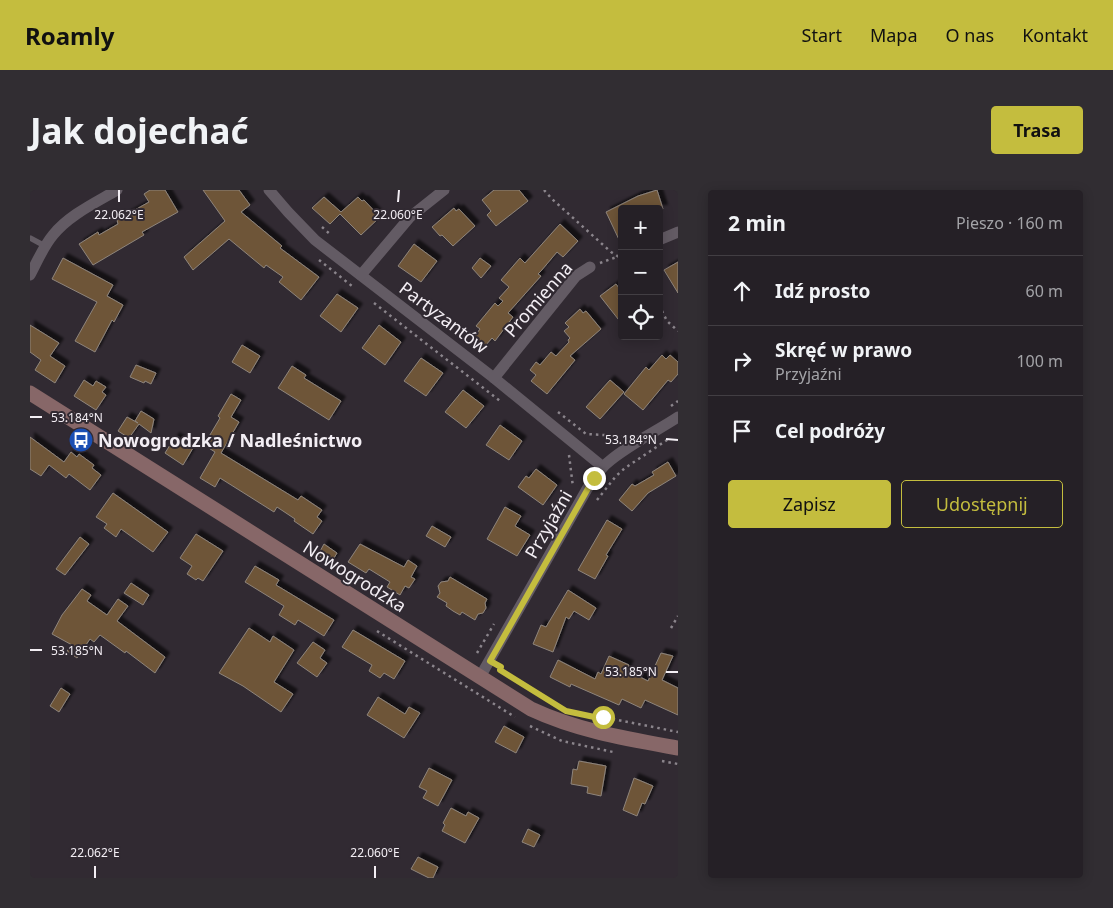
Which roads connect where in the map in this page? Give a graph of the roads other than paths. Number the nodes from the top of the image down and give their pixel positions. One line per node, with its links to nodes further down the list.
1 (117, 190): 7 (street)
2 (270, 190): 10 (street, Partyzantów)
3 (444, 190): 10 (street)
4 (678, 232): 6 (street)
5 (30, 238): 7 (lane)
6 (663, 238)
7 (45, 246): 9 (street)
8 (590, 267): 11 (street, Promienna)
9 (30, 275)
10 (361, 275): 11 (street, Partyzantów)
11 (494, 378): 14 (street, Partyzantów)
12 (30, 392): 15 (street, Nowogrodzka)
13 (678, 417): 14 (street, Przyjaźni)
14 (603, 467): 15 (street, Przyjaźni)
15 (480, 677): 16 (street, Nowogrodzka)
16 (678, 748)

